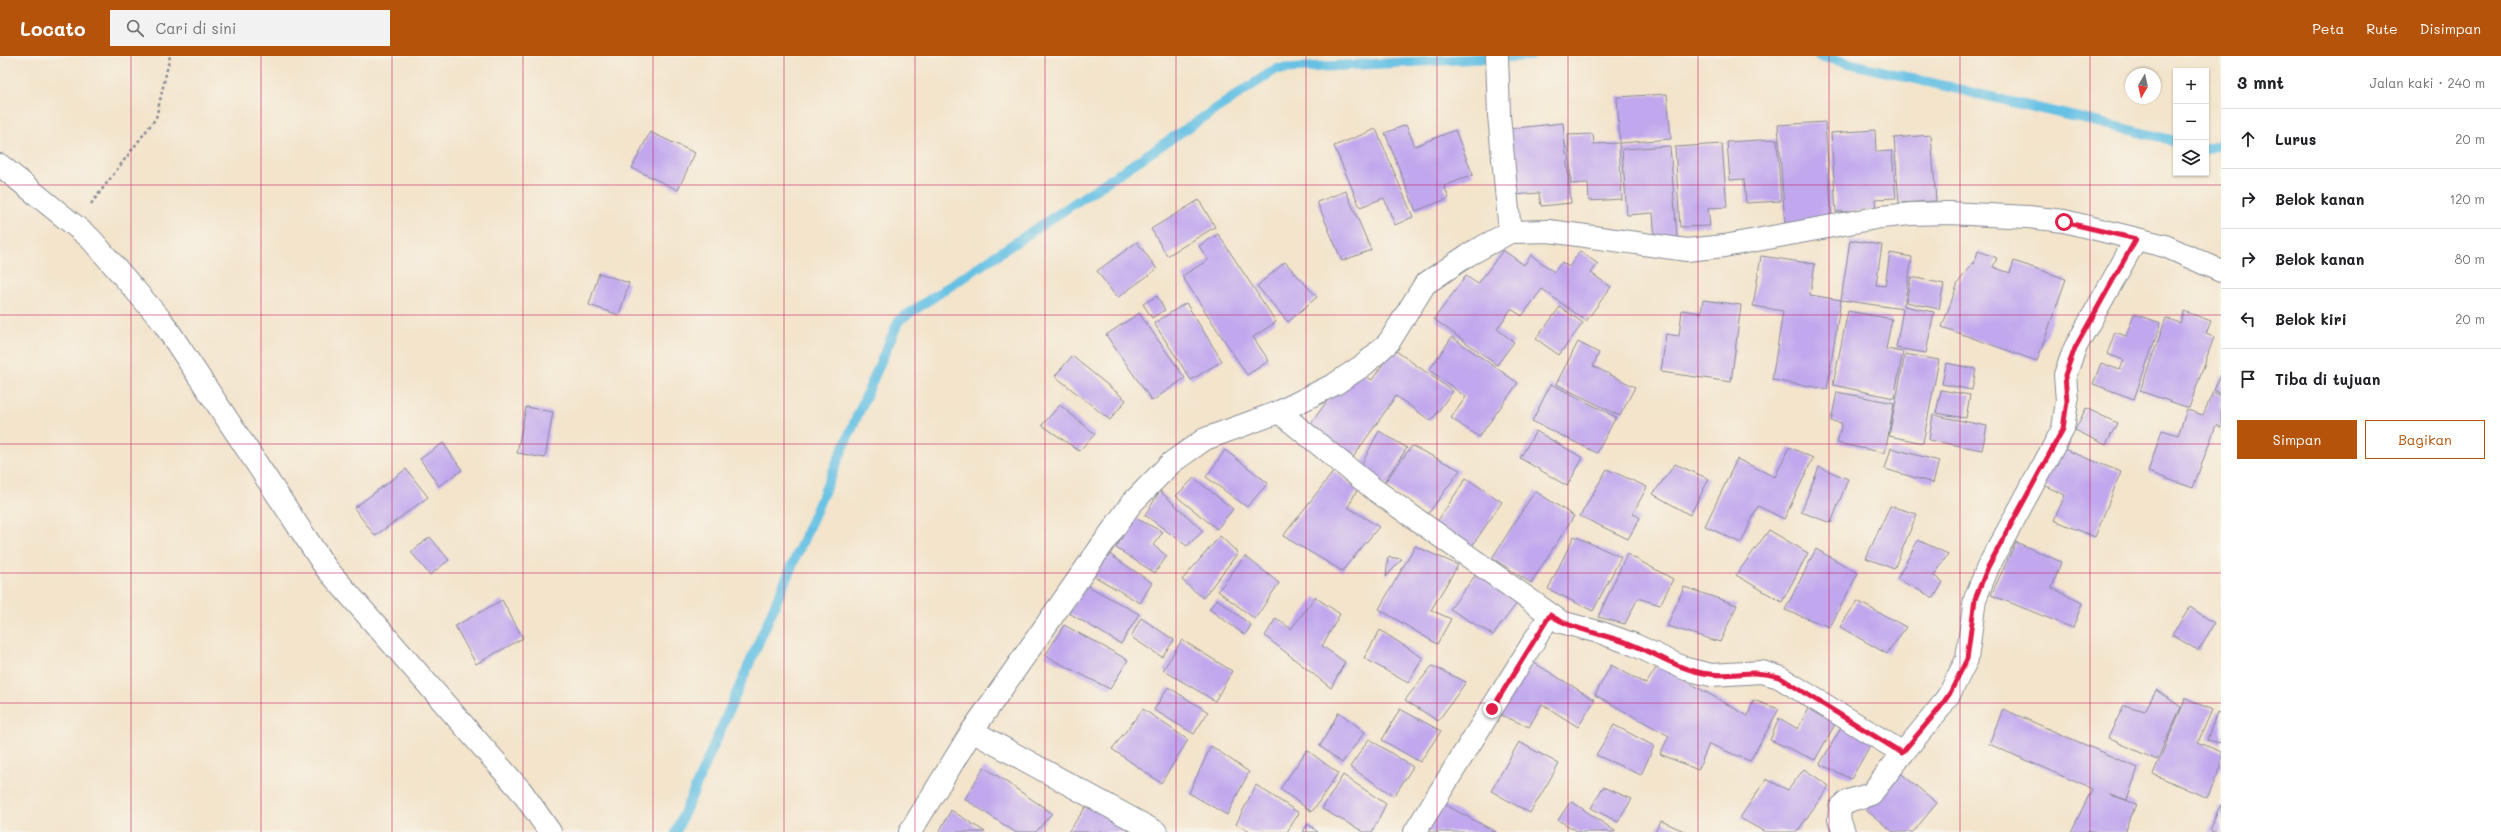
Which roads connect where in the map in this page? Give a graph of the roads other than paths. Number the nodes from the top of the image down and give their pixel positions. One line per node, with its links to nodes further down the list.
1 (1497, 56): 3 (street)
2 (0, 165): 10 (street)
3 (1510, 232): 4 (street); 6 (street)
4 (2136, 239): 5 (street); 9 (street)
5 (2221, 271)
6 (1279, 412): 7 (street); 8 (street)
7 (1550, 615): 9 (street); 13 (street)
8 (972, 731): 11 (street); 12 (street)
9 (1902, 753): 14 (street)
10 (550, 832)
11 (910, 832)
12 (1156, 832)
13 (1414, 832)
14 (1844, 832)

